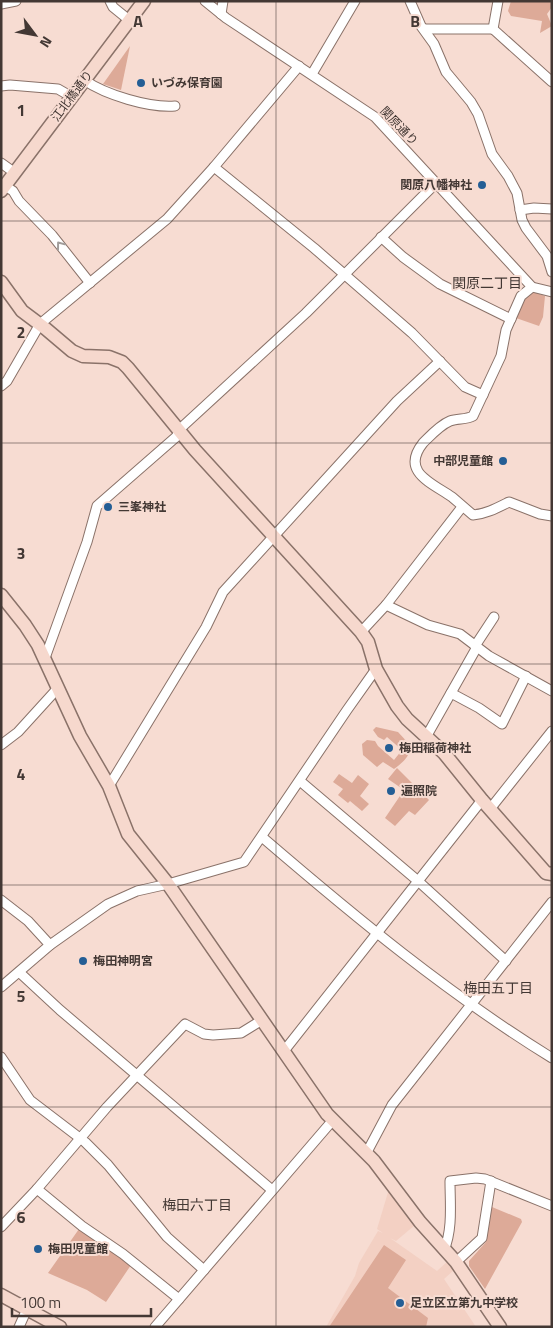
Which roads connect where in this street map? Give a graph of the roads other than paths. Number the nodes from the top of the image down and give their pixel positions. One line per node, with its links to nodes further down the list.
1 (16, 1): 9 (street)
2 (110, 1): 11 (street)
3 (144, 1): 11 (street, 江北橋通り)
4 (205, 1): 10 (street, 関原通り)
5 (223, 1): 10 (street)
6 (355, 1): 15 (street)
7 (410, 1): 13 (street)
8 (498, 1): 12 (street)
9 (1, 4)
10 (221, 14): 14 (street, 関原通り)
11 (129, 20): 16 (street, 江北橋通り)
12 (493, 29): 13 (street); 17 (street)
13 (424, 30): 27 (street)
14 (299, 66): 15 (street, 関原通り); 22 (street)
15 (312, 74): 24 (street, 関原通り)
16 (84, 80): 19 (street, 江北橋通り); 20 (street)
17 (552, 82)
18 (1, 86): 19 (street)
19 (72, 97): 23 (street, 江北橋通り)
20 (175, 106)
21 (1, 163): 23 (street)
22 (214, 167): 30 (street); 32 (street)
23 (15, 173): 25 (street, 江北橋通り)
24 (436, 183): 28 (street); 33 (street, 関原通り)
25 (3, 189): 32 (street, one-way to 25)
26 (552, 209): 27 (street)
27 (520, 210): 29 (street)
28 (381, 237): 30 (street); 35 (street)
29 (552, 272)
30 (343, 274): 37 (street); 40 (street)
31 (1, 282): 36 (street)
32 (90, 283): 36 (street)
33 (532, 287): 34 (street); 35 (street)
34 (552, 292)
35 (511, 319): 39 (street)
36 (40, 324): 38 (street); 40 (street)
37 (440, 361): 39 (street); 43 (street)
38 (1, 386)
39 (483, 395): 41 (street)
40 (180, 432): 43 (street); 49 (street)
41 (462, 507): 42 (street); 45 (street)
42 (552, 516)
43 (273, 536): 47 (street); 59 (street)
44 (1, 595): 49 (street)
45 (386, 605): 47 (street); 48 (street)
46 (494, 617): 48 (street)
47 (361, 632): 50 (street)
48 (476, 646): 51 (street); 54 (street)
49 (45, 658): 52 (street)
50 (376, 669): 56 (street); 58 (street)
51 (526, 676): 53 (street); 54 (street)
52 (58, 688): 57 (street); 59 (street)
53 (552, 691)
54 (450, 693): 56 (street)
55 (552, 731): 60 (street)
56 (426, 737): 60 (street)
57 (1, 745)
58 (300, 781): 61 (street); 63 (street)
59 (109, 786): 64 (street)
60 (486, 804): 62 (street); 63 (street)
61 (262, 837): 64 (street); 67 (street)
62 (552, 874)
63 (418, 882): 67 (street); 69 (street)
64 (168, 884): 68 (street); 73 (street)
65 (1, 900): 68 (street)
66 (552, 902): 69 (street)
67 (376, 933): 72 (street); 74 (street)
68 (50, 945): 70 (street)
69 (506, 961): 72 (street)
70 (19, 972): 71 (street); 77 (street)
71 (1, 987)
72 (471, 1003): 76 (street); 80 (street)
73 (262, 1020): 74 (street); 77 (street)
74 (284, 1052): 78 (street)
75 (1, 1057): 79 (street)
76 (552, 1058)
77 (137, 1075): 79 (street); 83 (street)
78 (332, 1120): 80 (street); 83 (street)
79 (80, 1138): 82 (street); 88 (street)
80 (367, 1152): 86 (street)
81 (491, 1181): 84 (street); 86 (street); 87 (street)
82 (37, 1189): 85 (street); 90 (street)
83 (272, 1190): 88 (street)
84 (552, 1206)
85 (1, 1227)
86 (444, 1250): 87 (street)
87 (456, 1262): 95 (street)
88 (204, 1270): 90 (street)
89 (1, 1295): 91 (street)
90 (179, 1299): 94 (street)
91 (27, 1309): 92 (street); 93 (street)
92 (19, 1327)
93 (60, 1327)
94 (155, 1327)
95 (500, 1327)

